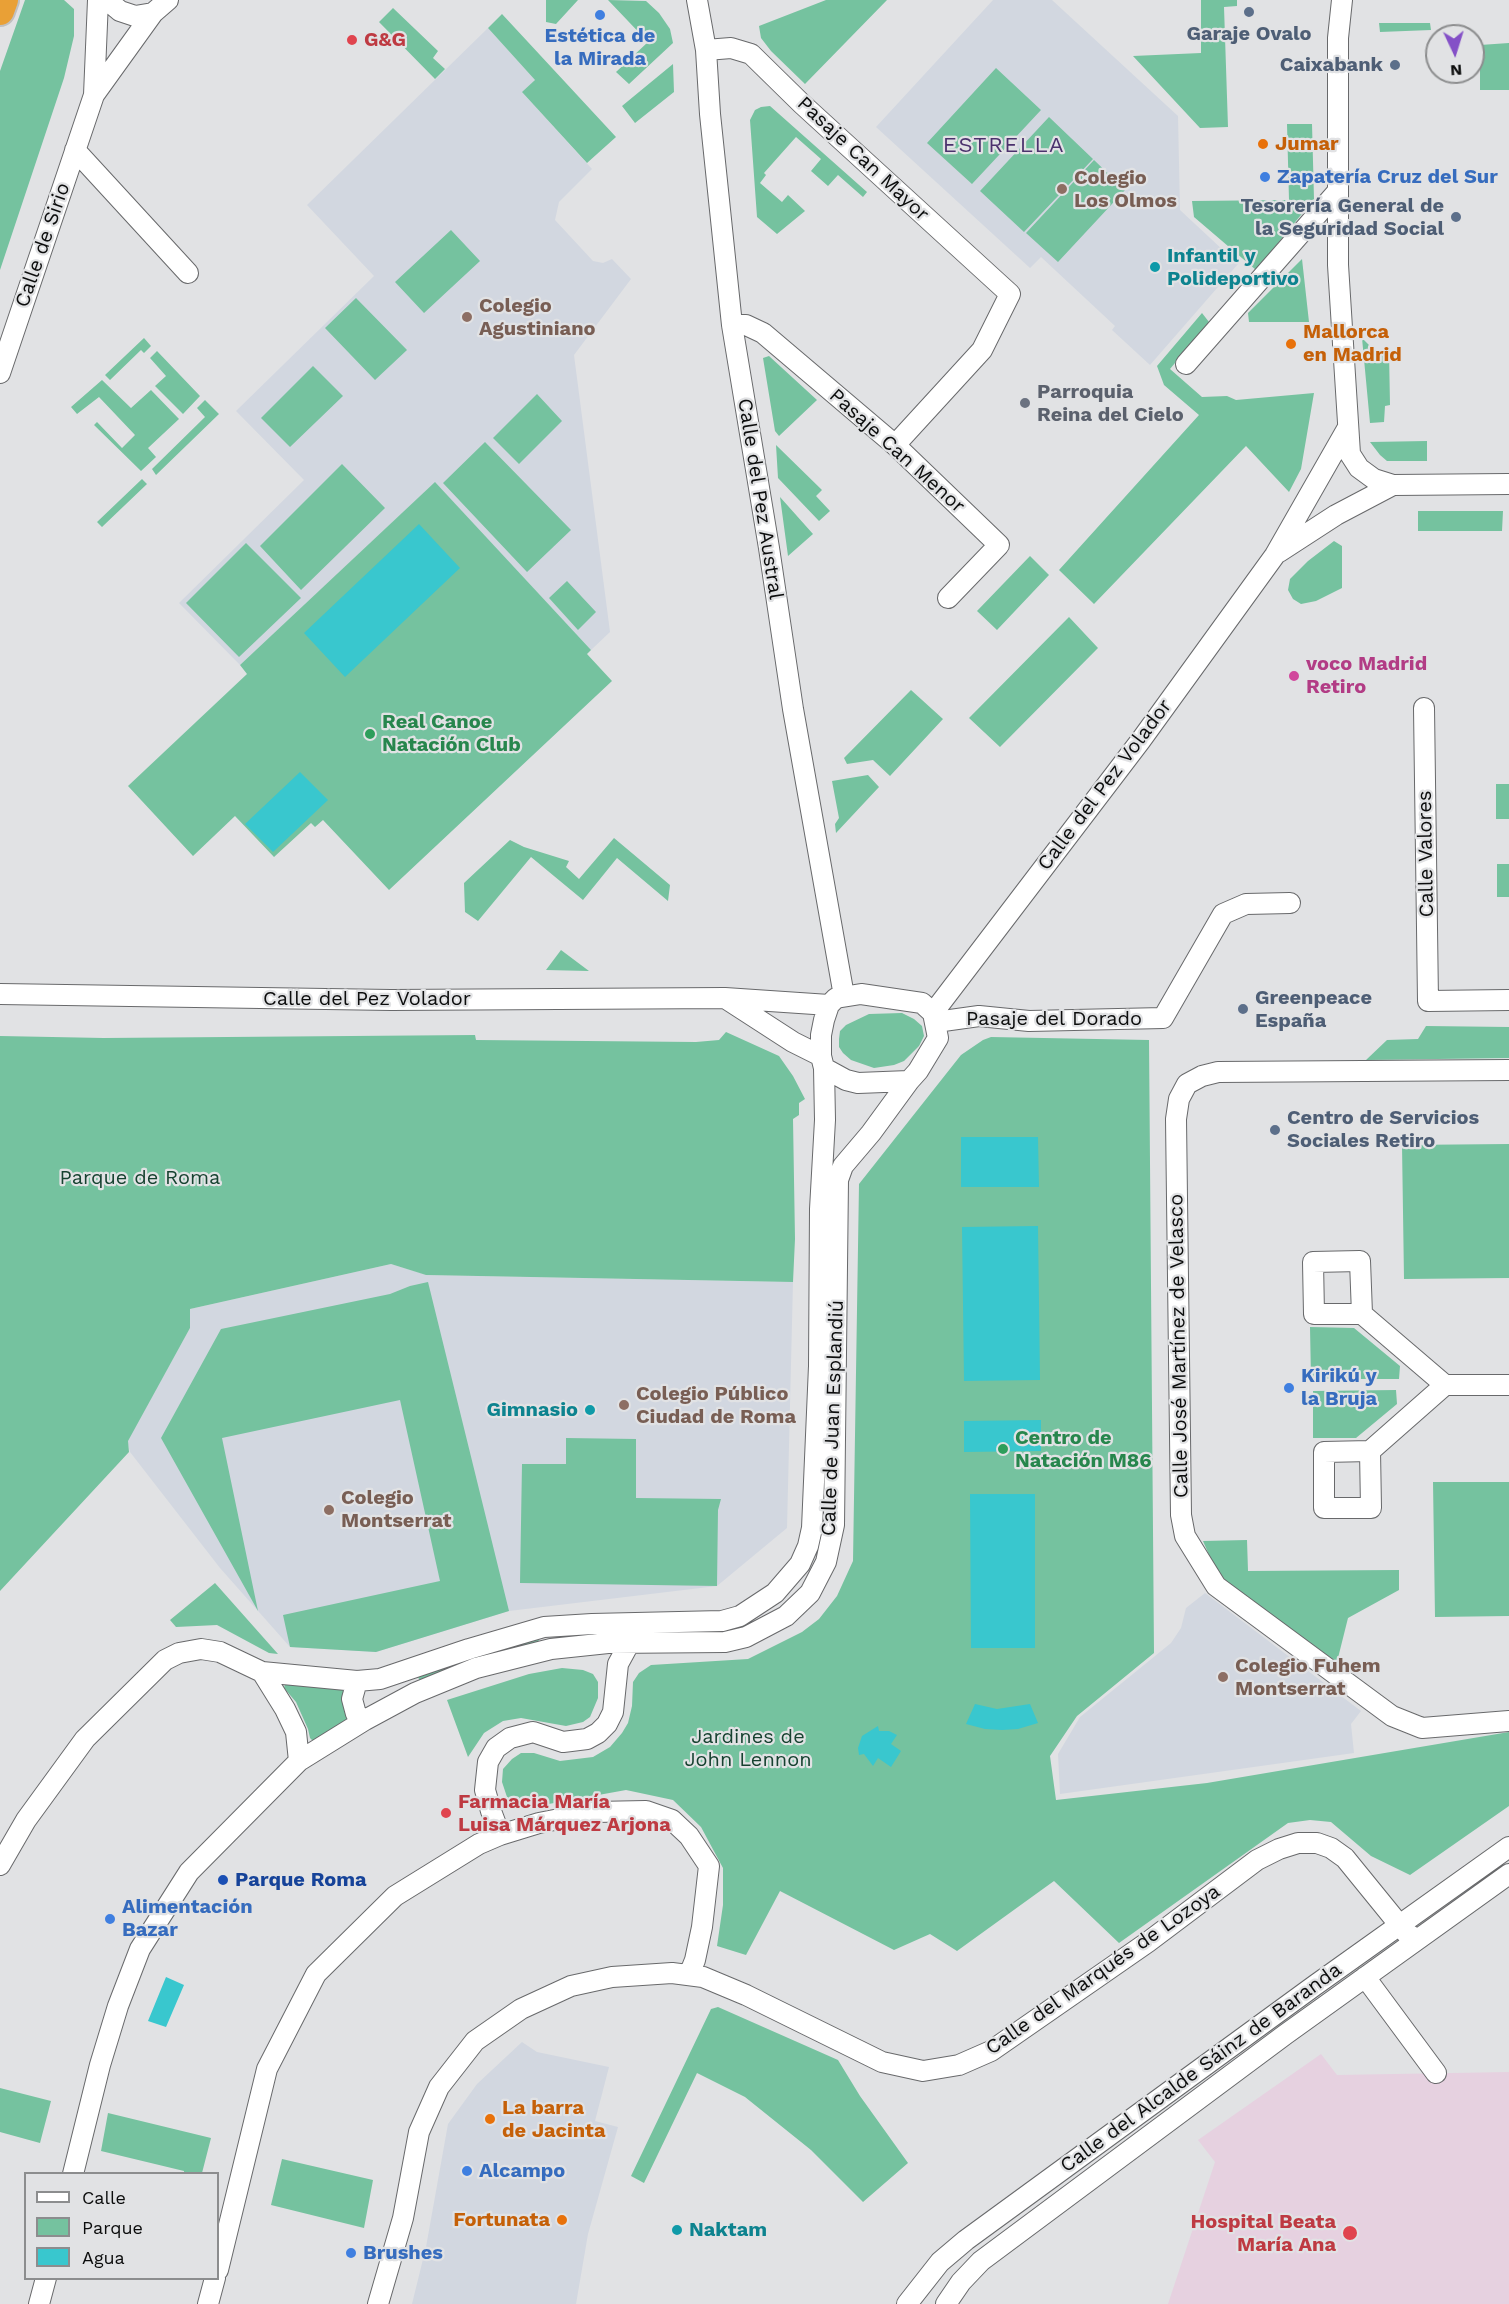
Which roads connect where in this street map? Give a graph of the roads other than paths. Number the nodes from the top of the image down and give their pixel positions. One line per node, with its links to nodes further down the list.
1 (4, 0): 7 (highway)
2 (98, 0): 10 (street, Calle de Sirio)
3 (107, 0): 8 (street)
4 (168, 0): 8 (street, Calle de Sirio)
5 (697, 0): 9 (street, Calle del Pez Austral)
6 (1342, 0): 12 (street)
7 (0, 10)
8 (153, 13): 10 (street, Calle de Sirio)
9 (706, 50): 14 (street, Calle del Pez Austral); 18 (street, Pasaje Can Mayor)
10 (94, 95): 11 (street, Calle de Sirio)
11 (75, 150): 13 (street, Calle de Sirio); 16 (street, Calle de Sirio)
12 (1337, 192): 15 (street); 17 (street)
13 (188, 273)
14 (732, 325): 18 (street, Pasaje Can Menor); 27 (street, Calle del Pez Austral)
15 (1186, 364)
16 (0, 374)
17 (1347, 429): 20 (street, Calle del Pez Volador); 21 (street, Calle del Pez Volador)
18 (895, 445): 22 (street, Pasaje Can Menor)
19 (1509, 484): 20 (street, Calle del Pez Volador)
20 (1393, 485): 21 (street, Calle del Pez Volador)
21 (1275, 555): 29 (street, Calle del Pez Volador)
22 (948, 598)
23 (1424, 708): 28 (street, Calle Valores)
24 (1290, 903): 29 (street, Pasaje del Dorado)
25 (3, 995): 26 (street, Calle del Pez Volador)
26 (725, 998): 27 (street, Calle del Pez Volador); 30 (street)
27 (836, 1000): 29 (street); 30 (street)
28 (1509, 1000)
29 (935, 1018): 32 (street)
30 (822, 1062): 32 (street); 37 (street, Calle de Juan Esplandiú)
31 (1509, 1070): 44 (street, Calle José Martínez de Velasco)
32 (909, 1081): 38 (street, Calle de Juan Esplandiú)
33 (1362, 1314): 34 (street)
34 (1445, 1384): 35 (street); 36 (street)
35 (1509, 1385)
36 (1370, 1451)
37 (592, 1624): 39 (street); 42 (street, Calle de Juan Esplandiú)
38 (630, 1642): 39 (street, Calle de Juan Esplandiú); 40 (street)
39 (608, 1643): 40 (street); 43 (street, Calle de Juan Esplandiú)
40 (618, 1664): 46 (street)
41 (262, 1672): 42 (street, Calle de Juan Esplandiú); 45 (street); 48 (street, Calle de Juan Esplandiú)
42 (357, 1681): 43 (street)
43 (365, 1720): 45 (street, Calle de Juan Esplandiú)
44 (1509, 1721)
45 (299, 1761): 55 (street, Calle de Juan Esplandiú)
46 (500, 1835): 52 (street); 56 (street)
47 (1509, 1847): 50 (street, Calle del Alcalde Sáinz de Baranda)
48 (0, 1865)
49 (1509, 1874): 51 (street, Calle del Alcalde Sáinz de Baranda)
50 (1400, 1925): 51 (street, Calle del Marqués de Lozoya); 52 (street, Calle del Marqués de Lozoya); 62 (street, Calle del Alcalde Sáinz de Baranda)
51 (1417, 1939): 53 (street, Calle del Alcalde Sáinz de Baranda)
52 (687, 1973): 61 (street, Calle del Marqués de Lozoya)
53 (1365, 1977): 54 (street, Calle del Alcalde Sáinz de Baranda); 63 (street, Calle del Alcalde Sáinz de Baranda)
54 (1436, 2073)
55 (74, 2172)
56 (219, 2266)
57 (45, 2280): 59 (street)
58 (214, 2280): 60 (street)
59 (39, 2304)
60 (208, 2304)
61 (378, 2304)
62 (907, 2304)
63 (946, 2304)

